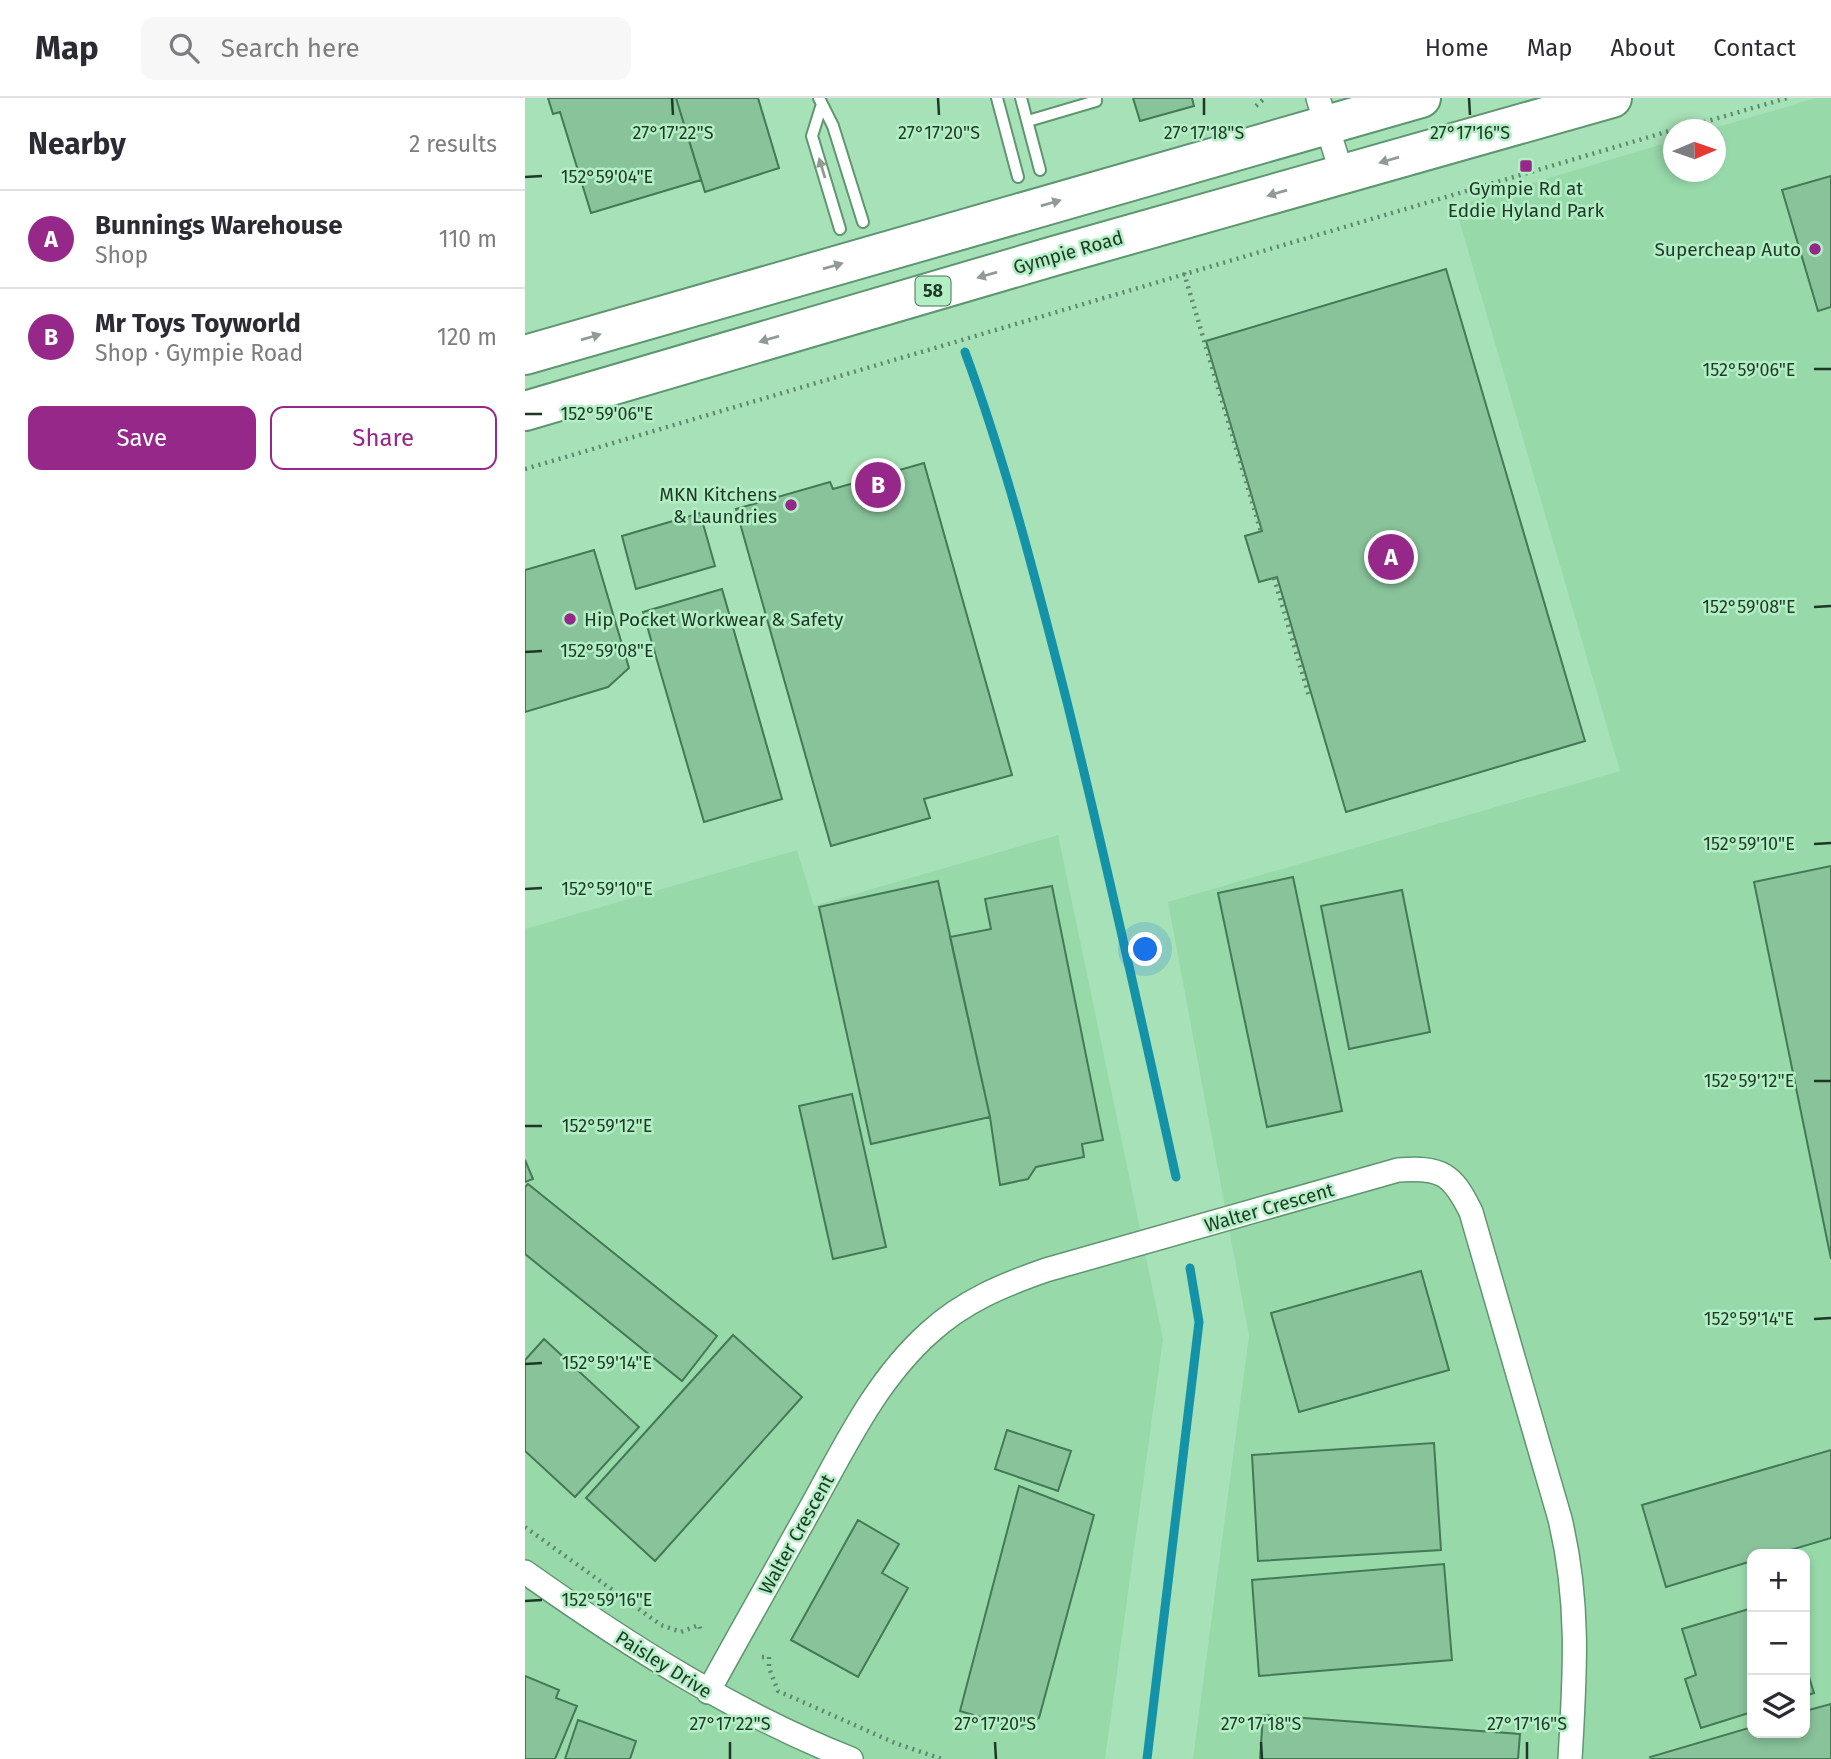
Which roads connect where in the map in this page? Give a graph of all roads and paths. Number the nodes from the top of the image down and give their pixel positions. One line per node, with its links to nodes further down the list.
1 (997, 98): 16 (lane)
2 (1021, 98): 12 (lane)
3 (1096, 98): 12 (lane)
4 (1265, 98): 9 (path)
5 (1421, 98): 10 (highway)
6 (1612, 98): 15 (highway, Gympie Road / 58, one-way to 15)
7 (1787, 98): 11 (path)
8 (820, 102): 17 (lane); 18 (lane, one-way to 8)
9 (1256, 106)
10 (1322, 111): 15 (street); 20 (highway, one-way to 10)
11 (1714, 119)
12 (1028, 121): 14 (lane)
13 (1663, 134): 19 (path)
14 (1040, 170)
15 (1342, 174): 21 (highway, Gympie Road / 58, one-way to 21)
16 (1018, 177)
17 (863, 222)
18 (840, 229)
19 (1184, 274): 22 (path); 23 (path)
20 (526, 354)
21 (525, 411)
22 (525, 469)
23 (1261, 532)
24 (1274, 578): 25 (path)
25 (1309, 696)
26 (525, 1527): 28 (path)
27 (525, 1572): 30 (street, Paisley Drive)
28 (701, 1632)
29 (762, 1657): 32 (path)
30 (708, 1692): 31 (street, Paisley Drive); 33 (street, Walter Crescent)
31 (851, 1759)
32 (942, 1759)
33 (1570, 1759)

